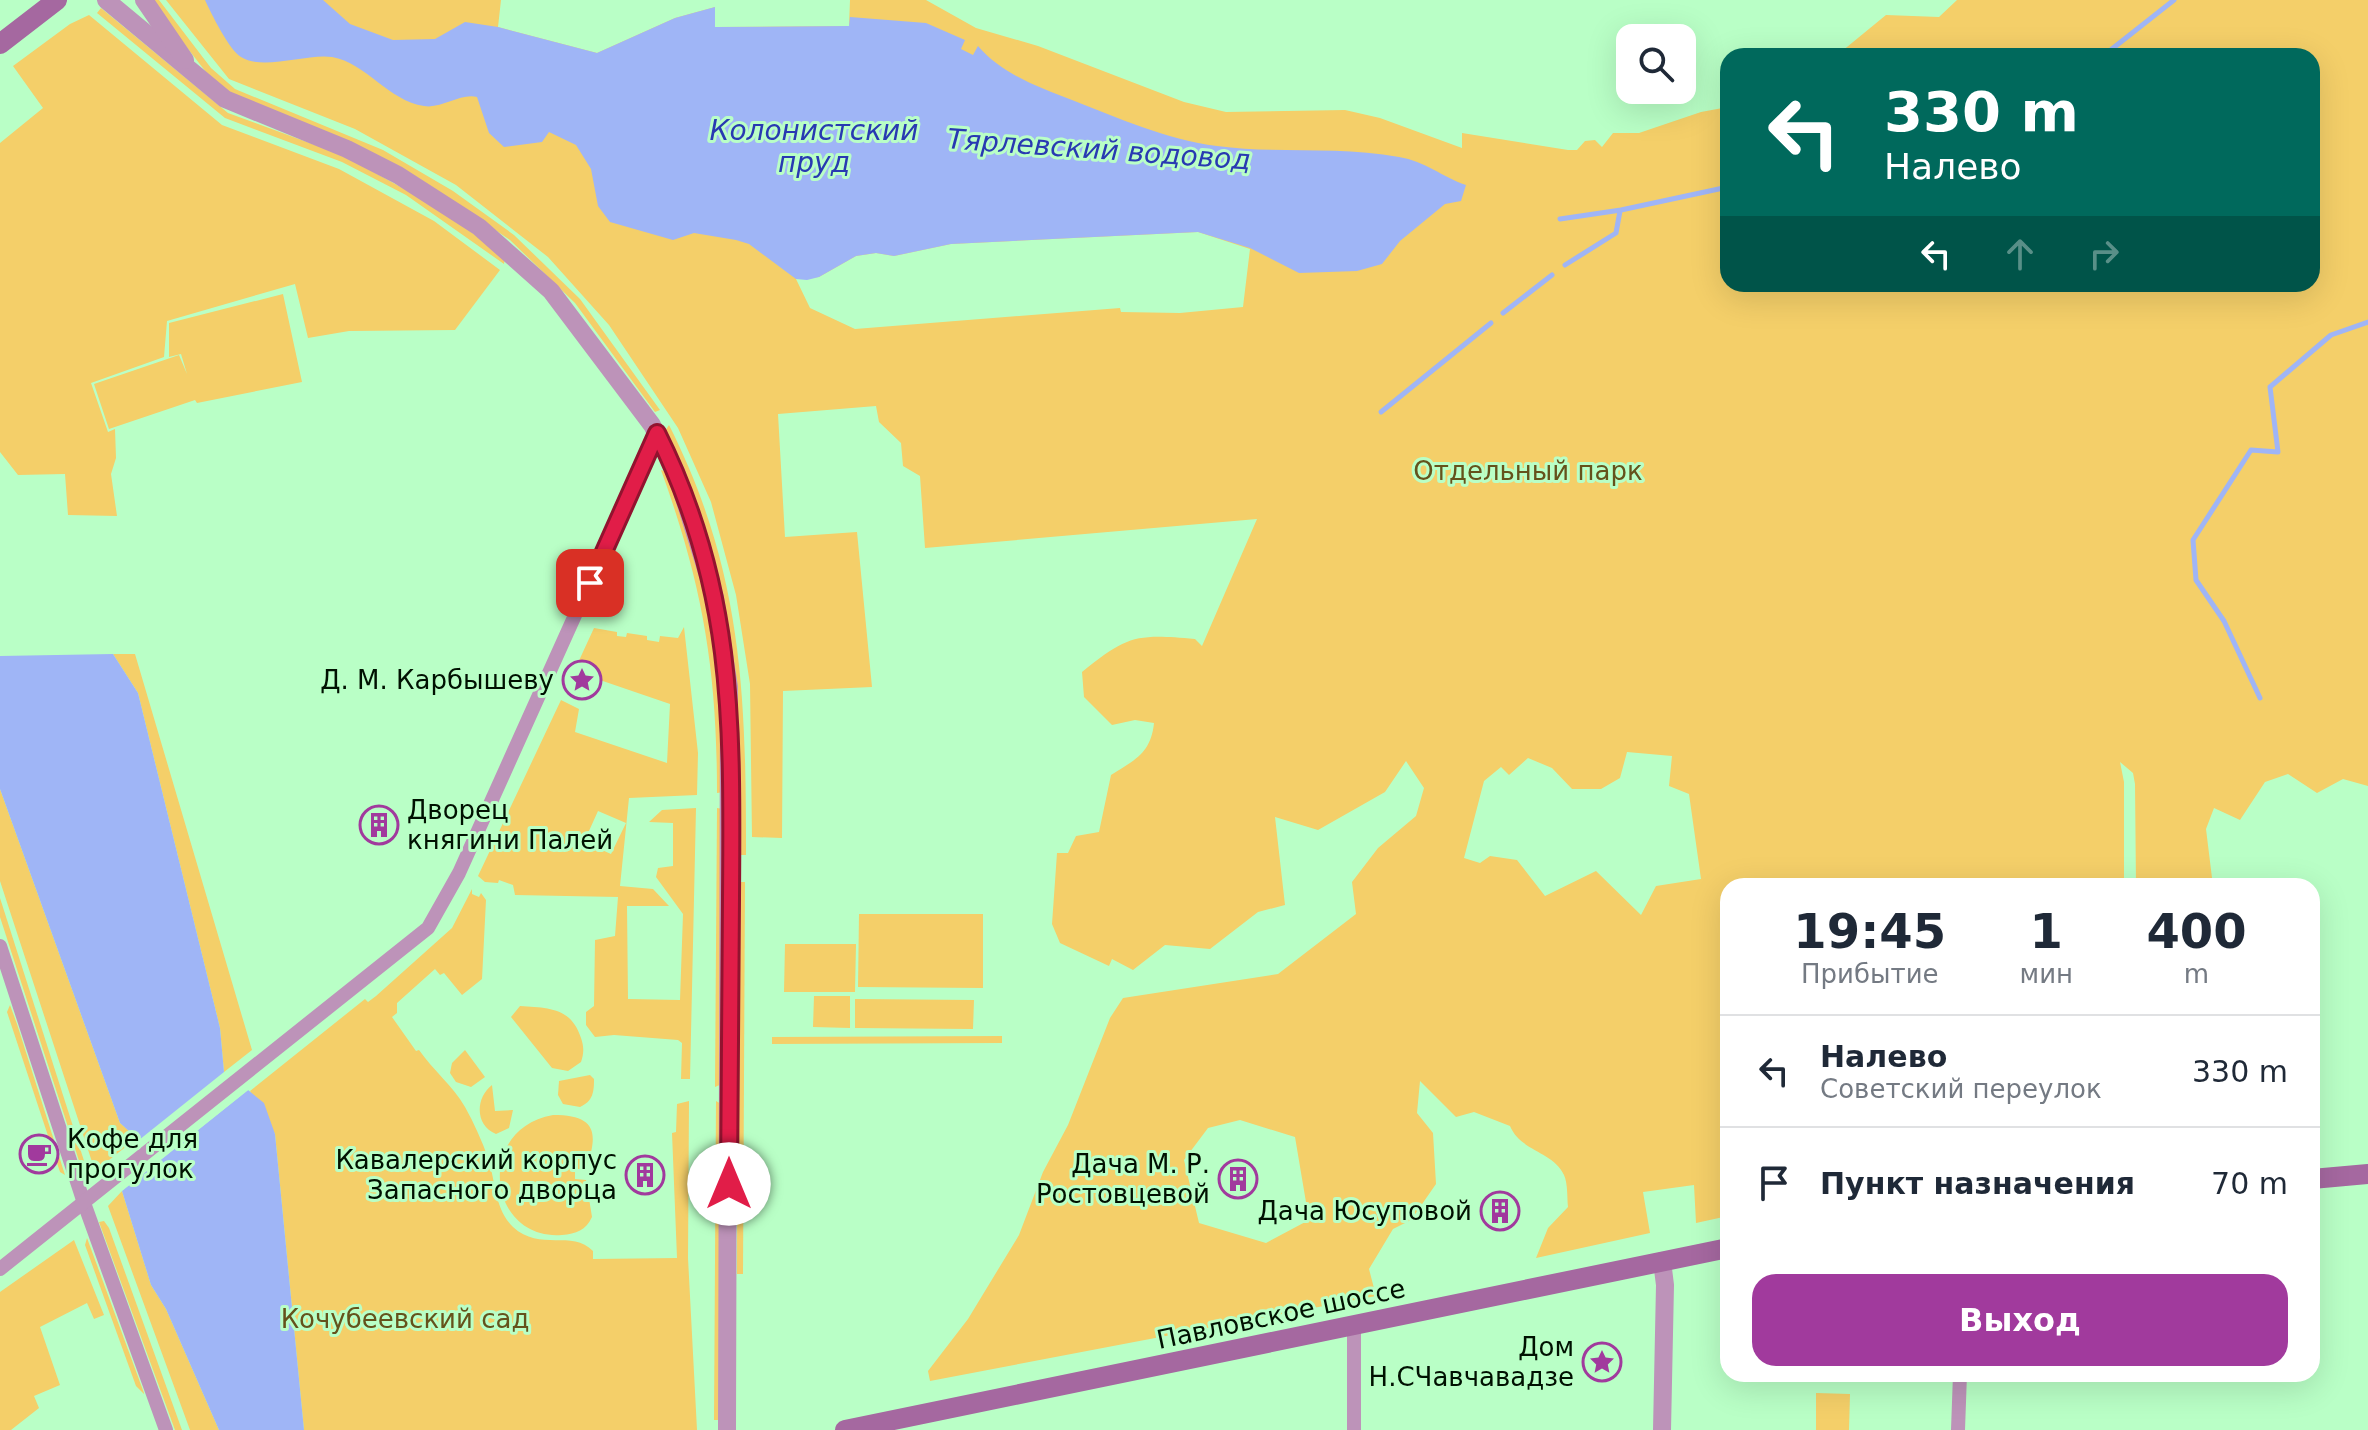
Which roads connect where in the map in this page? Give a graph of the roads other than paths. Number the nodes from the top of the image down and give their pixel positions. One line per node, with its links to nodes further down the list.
1 (57, 0): 4 (main road)
2 (106, 0): 5 (street)
3 (144, 0): 5 (street)
4 (0, 44)
5 (190, 69): 6 (street)
6 (657, 433): 11 (street); 18 (street)
7 (0, 946): 8 (street)
8 (2, 964): 11 (street)
9 (2368, 1174): 10 (main road)
10 (2320, 1178)
11 (84, 1203): 14 (street); 17 (street)
12 (1720, 1250): 13 (main road, Павловское шоссе)
13 (1662, 1261): 15 (main road, Павловское шоссе); 21 (street)
14 (0, 1269)
15 (1354, 1325): 19 (main road, Павловское шоссе); 20 (street)
16 (1960, 1382): 22 (street)
17 (166, 1430)
18 (727, 1430)
19 (845, 1430)
20 (1354, 1430)
21 (1662, 1430)
22 (1958, 1430)

